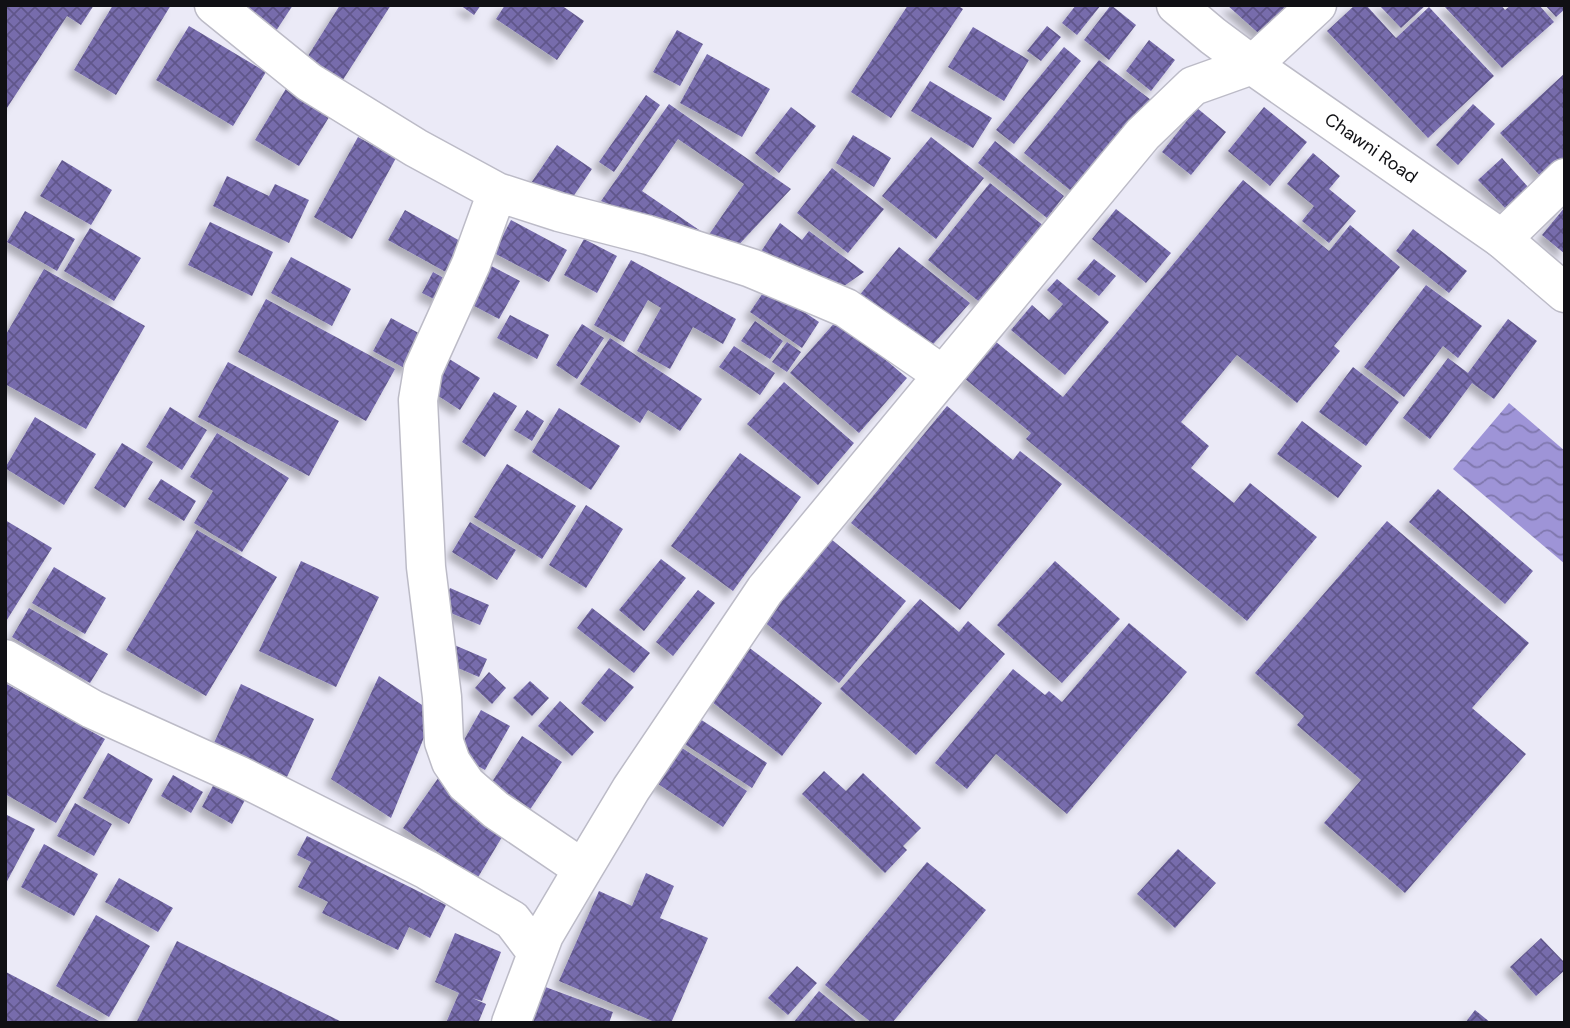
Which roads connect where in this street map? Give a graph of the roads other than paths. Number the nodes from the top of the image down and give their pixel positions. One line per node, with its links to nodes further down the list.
1 (214, 5): 6 (street)
2 (1176, 5): 4 (street, Chawni Road)
3 (1317, 5): 4 (street)
4 (1252, 65): 7 (street, Chawni Road); 9 (street)
5 (1565, 178): 7 (street)
6 (497, 192): 9 (street); 11 (street)
7 (1502, 239): 8 (street, Chawni Road)
8 (1565, 293)
9 (943, 375): 11 (street)
10 (5, 659): 12 (street)
11 (583, 869): 12 (street)
12 (537, 953): 13 (street)
13 (511, 1023)

